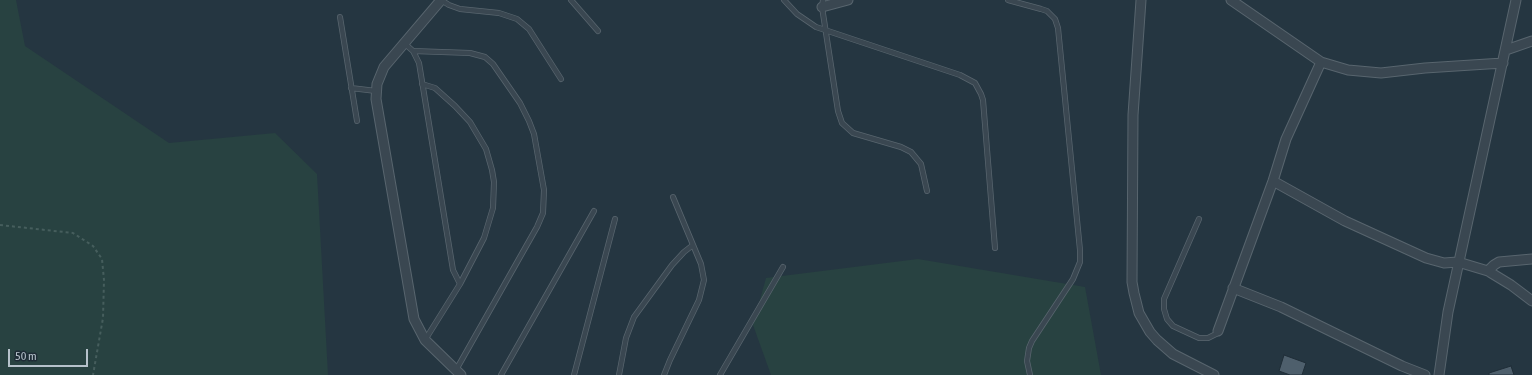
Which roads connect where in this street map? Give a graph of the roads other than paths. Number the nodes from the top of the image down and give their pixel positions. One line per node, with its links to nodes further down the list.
1 (441, 0): 14 (street); 19 (lane)
2 (571, 0): 11 (lane)
3 (784, 0): 12 (lane)
4 (848, 0): 9 (street)
5 (1008, 0): 47 (lane)
6 (1140, 0): 48 (street)
7 (1231, 0): 17 (street)
8 (1516, 0): 15 (street)
9 (823, 3): 12 (lane)
10 (340, 17): 21 (lane)
11 (598, 31)
12 (826, 31): 25 (lane); 31 (lane)
13 (1532, 42): 15 (street)
14 (404, 43): 16 (lane); 22 (street)
15 (1506, 50): 18 (street)
16 (413, 51): 20 (lane); 41 (lane)
17 (1321, 62): 18 (street); 24 (street)
18 (1503, 63): 33 (street)
19 (562, 79)
20 (422, 84): 36 (lane); 36 (lane)
21 (351, 88): 22 (lane); 23 (lane)
22 (376, 91): 40 (street)
23 (357, 121)
24 (1273, 181): 33 (street); 37 (street)
25 (927, 191)
26 (673, 197): 30 (lane)
27 (594, 211): 42 (lane)
28 (615, 219): 43 (lane)
29 (1199, 219): 39 (lane)
30 (693, 245): 44 (lane); 45 (lane)
31 (995, 248)
32 (1532, 258): 35 (street)
33 (1458, 262): 35 (street); 50 (street)
34 (784, 266): 46 (lane)
35 (1488, 271): 38 (street)
36 (460, 284): 40 (lane)
37 (1233, 288): 39 (street); 49 (street)
38 (1532, 301)
39 (1218, 331)
40 (425, 340): 41 (street)
41 (458, 373)
42 (501, 375)
43 (574, 375)
44 (619, 375)
45 (664, 375)
46 (720, 375)
47 (1030, 375)
48 (1214, 375)
49 (1425, 375)
50 (1439, 375)

